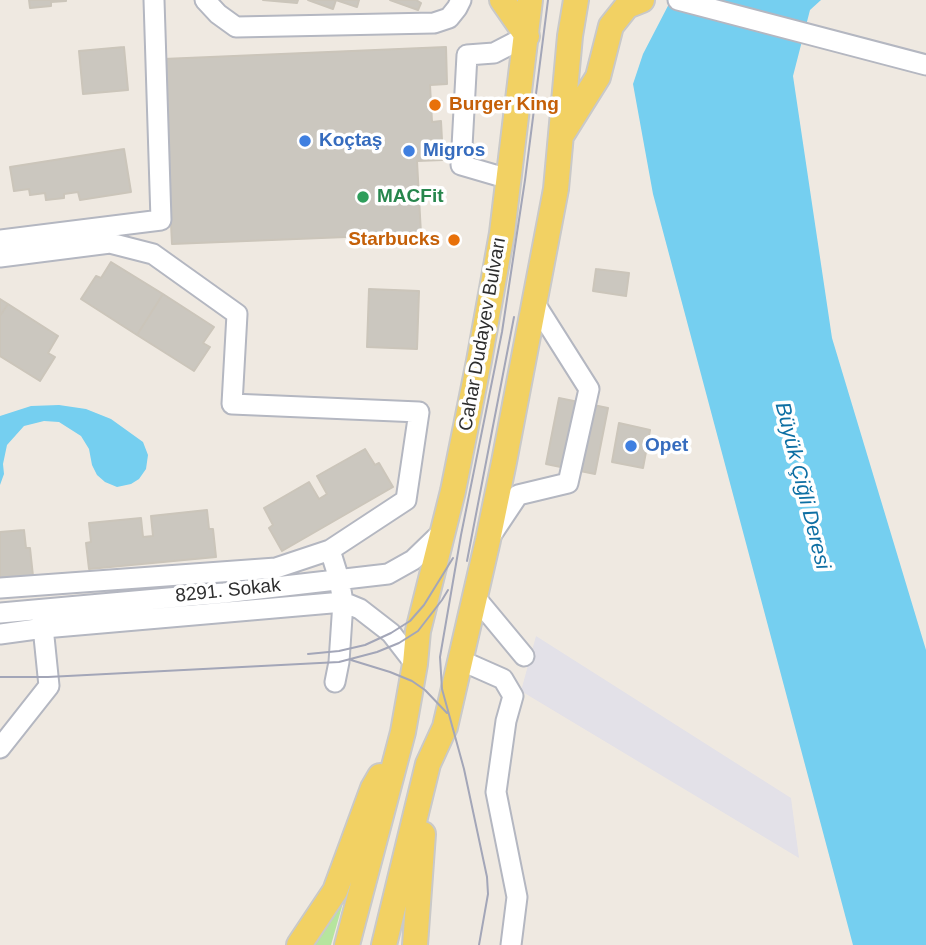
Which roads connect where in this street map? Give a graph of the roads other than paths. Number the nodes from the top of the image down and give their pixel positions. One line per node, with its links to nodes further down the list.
1 (154, 0): 13 (street)
2 (205, 0): 3 (street)
3 (461, 0)
4 (502, 0): 9 (main road)
5 (530, 0): 9 (main road, Cahar Dudayev Bulvarı)
6 (576, 0): 11 (main road)
7 (642, 0): 11 (main road)
8 (678, 0): 10 (street)
9 (527, 36): 12 (main road, Cahar Dudayev Bulvarı); 12 (street)
10 (926, 65)
11 (560, 137): 15 (main road)
12 (509, 179): 16 (main road, Cahar Dudayev Bulvarı)
13 (0, 240)
14 (0, 257): 18 (street)
15 (534, 302): 17 (main road); 17 (street)
16 (442, 532): 19 (street, 8291. Sokak); 28 (main road, Cahar Dudayev Bulvarı)
17 (488, 540): 21 (main road)
18 (330, 550): 19 (street); 20 (street)
19 (339, 579): 22 (street); 24 (street, 8291. Sokak)
20 (0, 589)
21 (475, 597): 26 (street); 27 (main road)
22 (343, 602): 24 (street, 8291. Sokak); 28 (street); 29 (street)
23 (0, 613): 24 (street, 8291. Sokak)
24 (43, 618): 25 (street, 8291. Sokak); 31 (street)
25 (0, 634)
26 (524, 656)
27 (460, 660): 32 (main road); 37 (street)
28 (415, 664): 30 (main road, Cahar Dudayev Bulvarı)
29 (335, 682)
30 (403, 732): 33 (main road); 34 (main road)
31 (0, 748)
32 (428, 764): 35 (main road); 36 (main road)
33 (299, 945)
34 (347, 945)
35 (384, 945)
36 (415, 945)
37 (511, 945)

